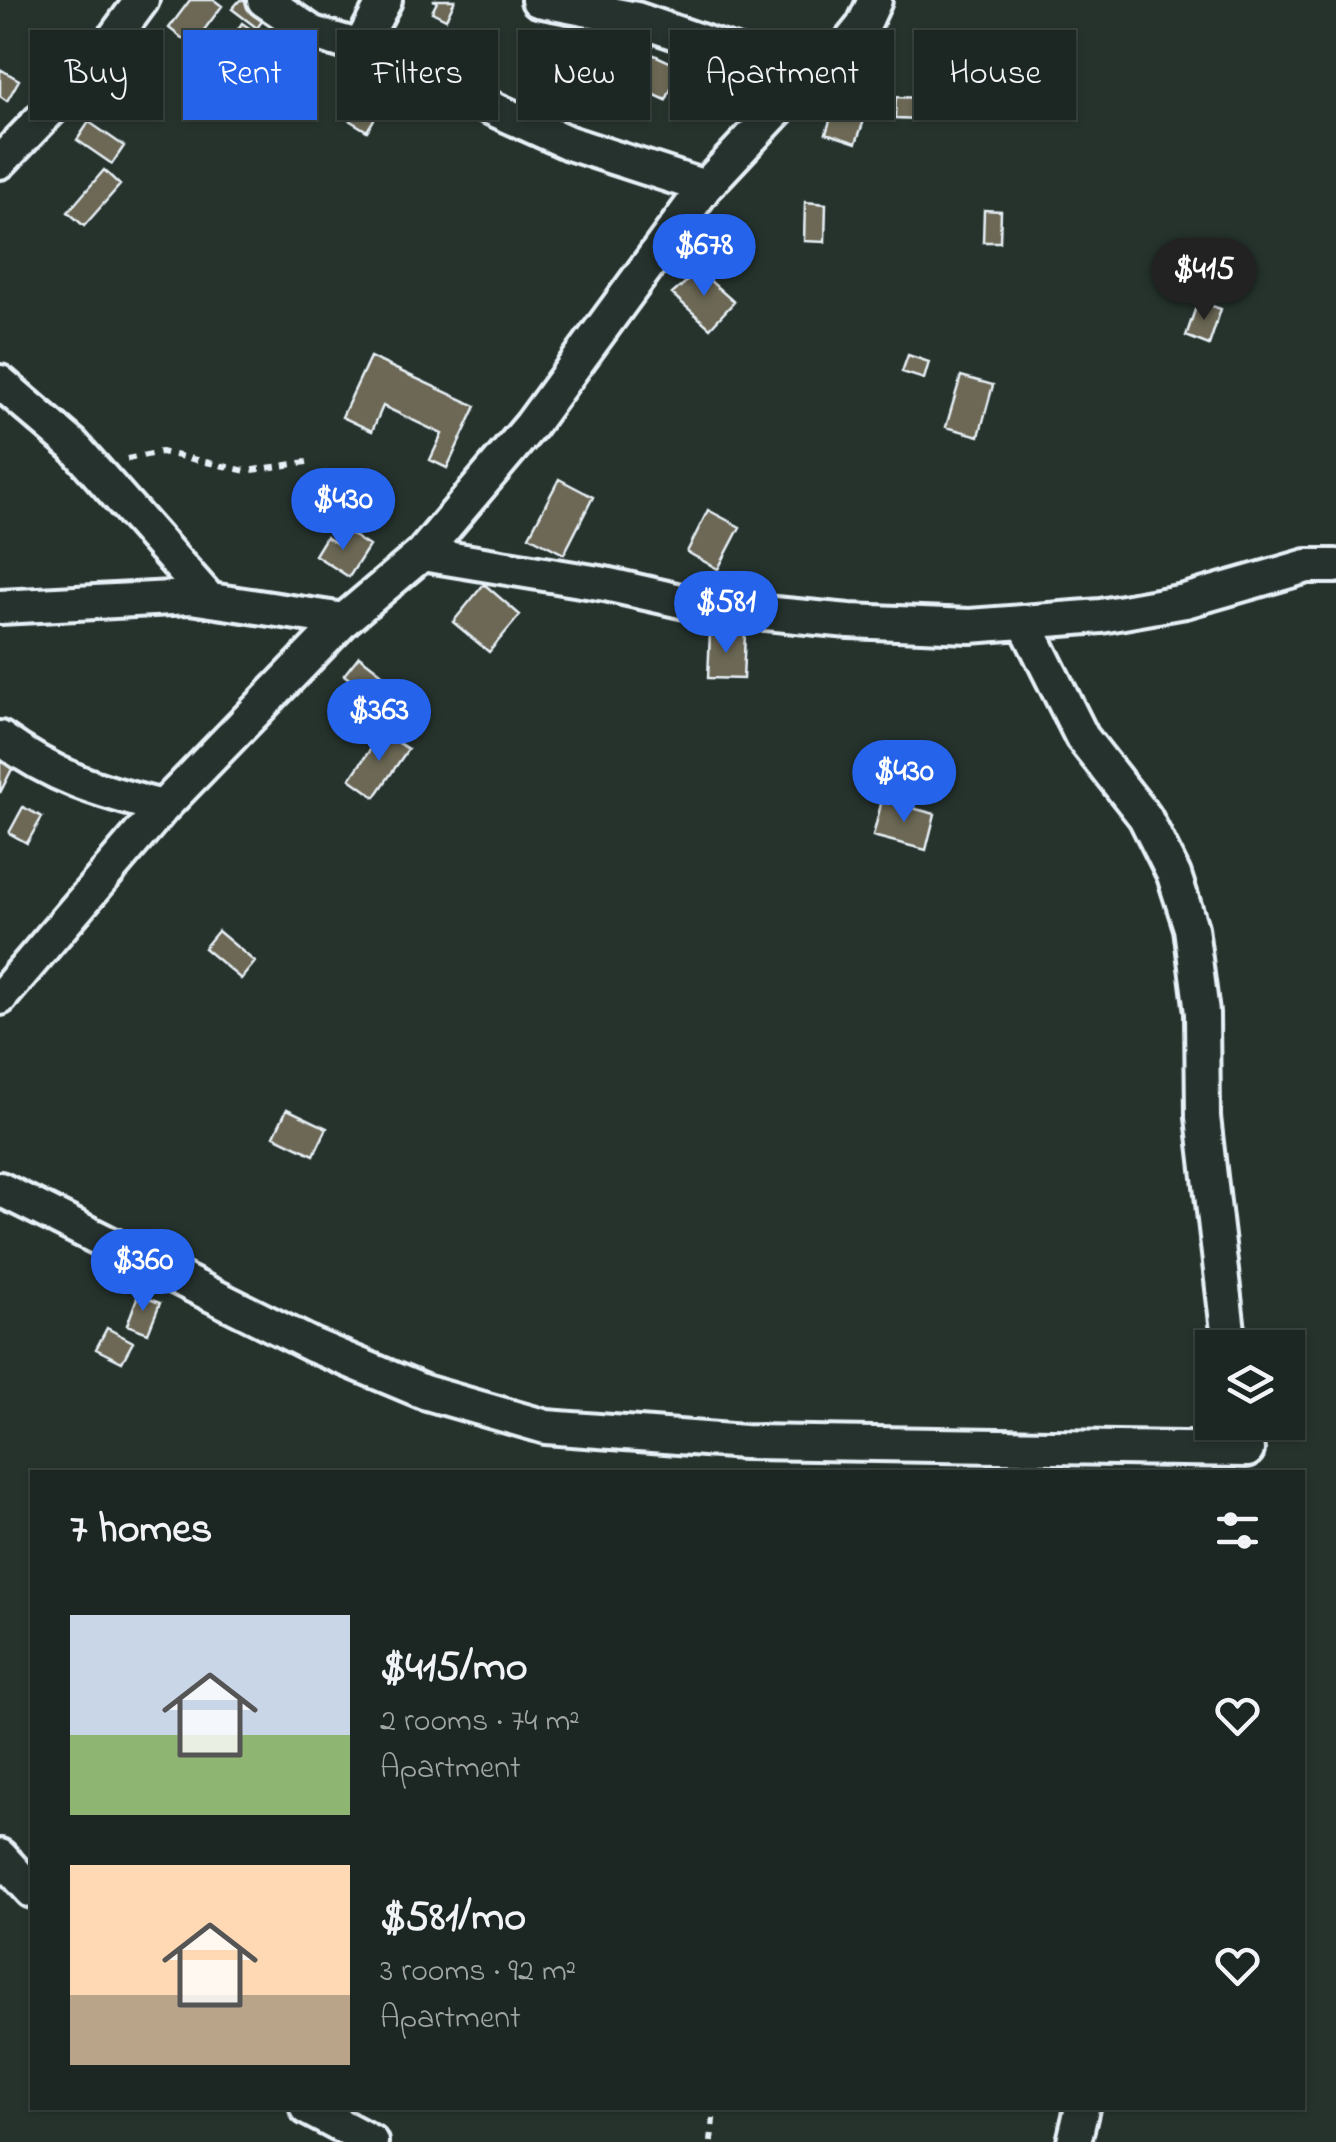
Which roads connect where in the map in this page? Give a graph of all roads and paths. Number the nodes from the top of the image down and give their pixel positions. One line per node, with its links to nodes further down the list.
1 (142, 0): 12 (street)
2 (264, 0): 9 (street)
3 (385, 0): 6 (street)
4 (538, 0): 8 (street)
5 (875, 0): 7 (street)
6 (369, 30)
7 (861, 30)
8 (670, 31)
9 (337, 39)
10 (498, 111): 13 (street)
11 (768, 120): 13 (street)
12 (0, 162)
13 (705, 187): 17 (street)
14 (0, 382): 16 (street)
15 (307, 462): 16 (path)
16 (91, 467): 19 (street)
17 (422, 554): 21 (street); 22 (street)
18 (1336, 566): 22 (street)
19 (208, 598): 20 (street); 21 (street)
20 (0, 607)
21 (344, 620): 24 (street)
22 (1026, 624): 27 (street)
23 (0, 738): 24 (street)
24 (163, 807): 25 (street)
25 (0, 998)
26 (0, 1189): 28 (street)
27 (1228, 1330)
28 (1246, 1448)
29 (0, 1856): 30 (street)
30 (30, 1889)
31 (311, 2110): 34 (street)
32 (714, 2110): 35 (path)
33 (1082, 2110): 36 (street)
34 (371, 2142)
35 (711, 2142)
36 (1074, 2142)

